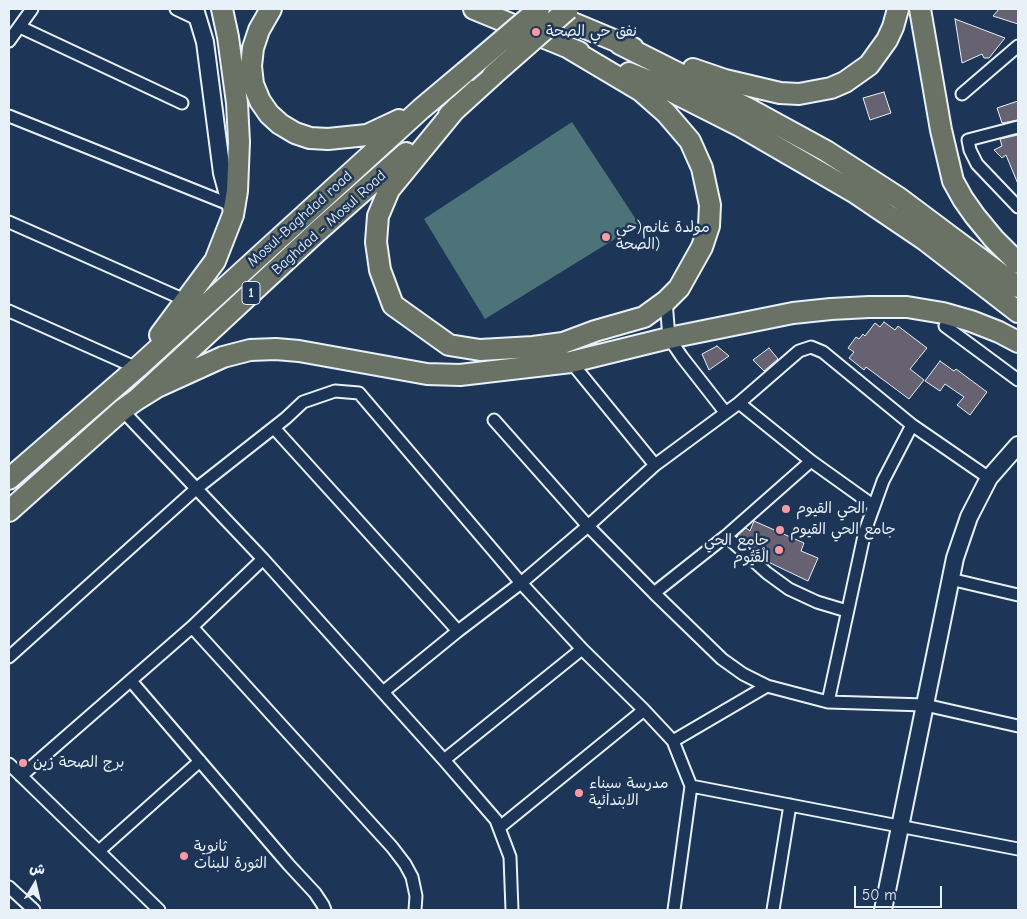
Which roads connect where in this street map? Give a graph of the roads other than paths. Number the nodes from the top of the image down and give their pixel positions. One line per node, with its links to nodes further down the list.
1 (32, 9): 11 (street)
2 (176, 9): 10 (street)
3 (222, 9): 23 (highway)
4 (271, 9): 19 (highway)
5 (474, 9): 15 (highway)
6 (539, 9): 13 (highway); 19 (highway, Mosul-Baghdad road, bridge)
7 (568, 9): 18 (highway, Baghdad - Mosul Road / 1, bridge)
8 (898, 9): 13 (highway)
9 (920, 9): 25 (highway)
10 (197, 14): 23 (street)
11 (20, 27): 12 (street); 17 (street)
12 (9, 41)
13 (620, 44): 26 (highway)
14 (1018, 46): 16 (street)
15 (567, 47): 28 (highway); 30 (highway)
16 (962, 94)
17 (182, 103)
18 (457, 108): 28 (highway); 38 (highway, Baghdad - Mosul Road / 1)
19 (421, 109): 35 (highway, Mosul-Baghdad road)
20 (9, 116): 23 (street)
21 (1018, 127): 22 (street)
22 (1018, 207)
23 (232, 210): 27 (highway)
24 (9, 222): 27 (street)
25 (1018, 263)
26 (1018, 287)
27 (185, 300): 35 (highway)
28 (666, 301): 32 (street)
29 (9, 311): 35 (street)
30 (1018, 312)
31 (945, 326): 36 (street)
32 (669, 338): 33 (highway); 34 (highway); 39 (street)
33 (1018, 342)
34 (571, 362): 38 (highway); 45 (street)
35 (137, 368): 47 (highway)
36 (1018, 380)
37 (740, 403): 39 (street); 41 (street); 44 (street)
38 (129, 405): 48 (street); 50 (highway, Baghdad - Mosul Road / 1)
39 (726, 412): 45 (street)
40 (494, 420): 51 (street)
41 (912, 425): 46 (street); 49 (street)
42 (274, 428): 48 (street); 55 (street); 60 (street)
43 (1018, 445): 46 (street)
44 (811, 461): 49 (street); 52 (street)
45 (656, 464): 51 (street)
46 (989, 478): 54 (street)
47 (9, 479)
48 (196, 488): 53 (street); 62 (street)
49 (874, 506): 58 (street)
50 (9, 511)
51 (588, 526): 55 (street); 56 (street)
52 (726, 536): 56 (street); 58 (street)
53 (263, 559): 59 (street); 65 (street)
54 (950, 579): 57 (street); 67 (street)
55 (521, 583): 60 (street); 61 (street)
56 (654, 593): 64 (street)
57 (1018, 595)
58 (847, 611): 66 (street)
59 (192, 627): 63 (street); 85 (street)
60 (458, 631): 65 (street)
61 (582, 649): 68 (street); 71 (street)
62 (9, 657)
63 (130, 681): 72 (street); 74 (street)
64 (767, 686): 66 (street); 70 (street)
65 (383, 692): 71 (street)
66 (828, 702): 67 (street)
67 (925, 705): 69 (street); 77 (street)
68 (644, 710): 70 (street); 78 (street)
69 (1018, 726)
70 (674, 741): 75 (street)
71 (444, 760): 78 (street)
72 (200, 761): 80 (street); 84 (street)
73 (9, 764): 74 (street)
74 (21, 776): 80 (street)
75 (691, 786): 76 (street); 87 (street)
76 (790, 805): 77 (street); 88 (street)
77 (900, 826): 79 (street); 89 (street)
78 (500, 827): 86 (street)
79 (1018, 849)
80 (99, 851): 83 (street)
81 (9, 887): 82 (street)
82 (34, 910)
83 (160, 910)
84 (325, 910)
85 (416, 910)
86 (512, 910)
87 (674, 910)
88 (773, 910)
89 (883, 910)

